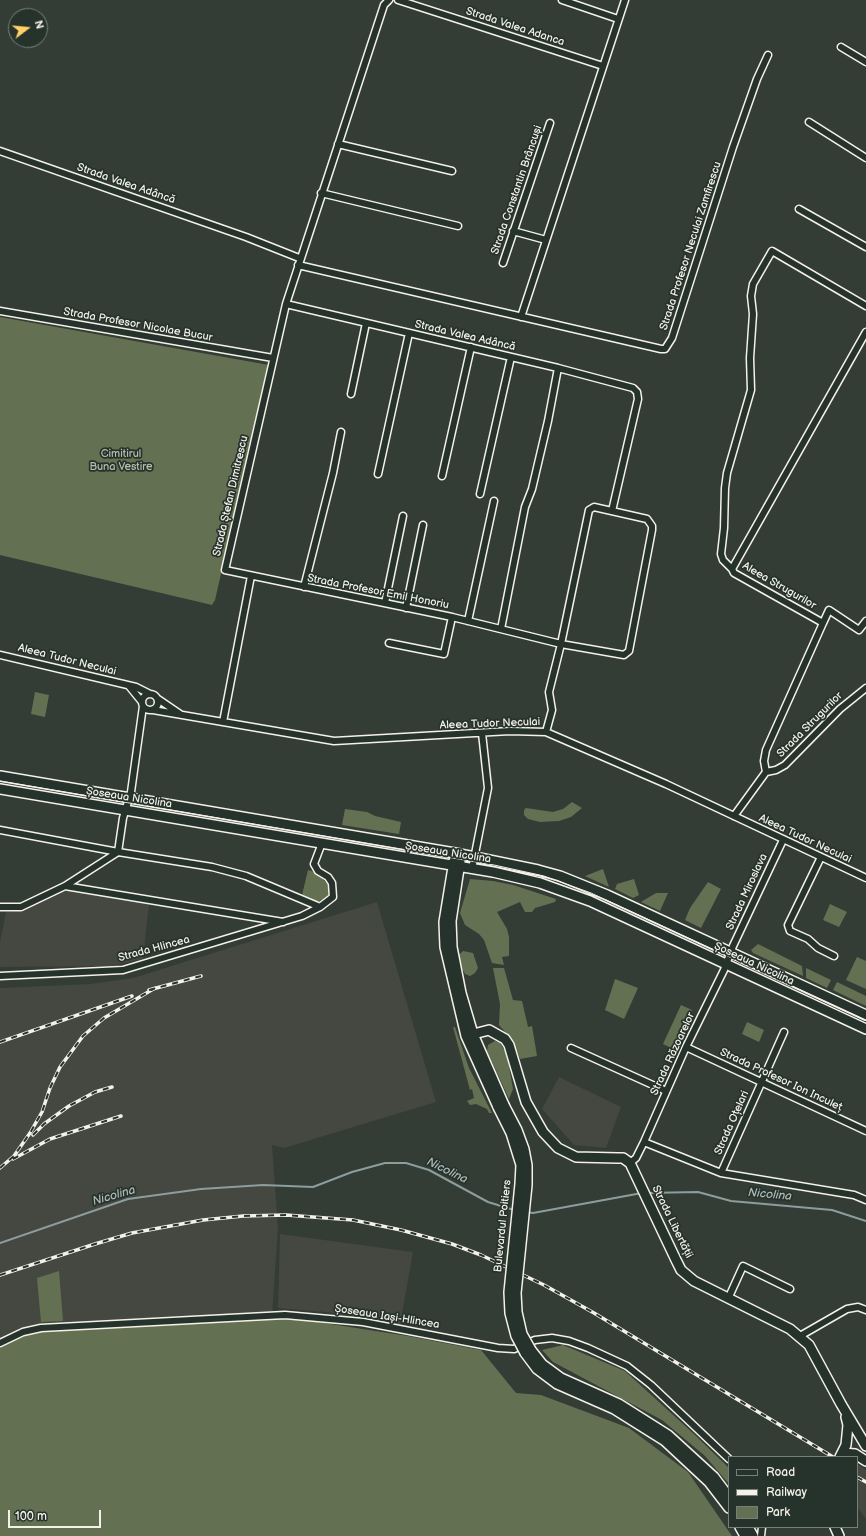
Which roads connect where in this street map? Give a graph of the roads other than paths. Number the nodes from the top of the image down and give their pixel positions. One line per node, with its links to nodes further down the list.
1 (389, 0): 12 (street)
2 (398, 0): 9 (street, Strada Valea Adanca)
3 (562, 0): 5 (street)
4 (625, 0): 5 (street)
5 (618, 19): 9 (street)
6 (841, 47): 8 (street)
7 (768, 55): 28 (street, Strada Profesor Neculai Zamfirescu)
8 (866, 62)
9 (603, 66): 20 (street)
10 (809, 122): 14 (street)
11 (550, 123): 19 (street, Strada Constantin Brâncuși)
12 (338, 144): 15 (street); 16 (street)
13 (0, 151): 22 (street, Strada Valea Adâncă)
14 (866, 158)
15 (452, 171)
16 (321, 193): 18 (street); 22 (street)
17 (799, 209): 21 (street)
18 (458, 226)
19 (513, 231): 20 (street); 23 (street, Strada Constantin Brâncuși)
20 (546, 240): 28 (street)
21 (866, 247)
22 (299, 258): 24 (street)
23 (503, 263)
24 (298, 265): 25 (street); 28 (street, Strada Profesor Neculai Zamfirescu)
25 (286, 304): 29 (street, Strada Valea Adâncă); 34 (street, Strada Ștefan Dimitrescu)
26 (866, 306): 45 (street)
27 (0, 311): 34 (street, Strada Profesor Nicolae Bucur)
28 (521, 317)
29 (366, 323): 31 (street, Strada Valea Adâncă); 36 (street)
30 (866, 332): 45 (street, Aleea Strugurilor)
31 (409, 333): 32 (street, Strada Valea Adâncă); 38 (street)
32 (471, 348): 33 (street, Strada Valea Adâncă); 39 (street)
33 (511, 357): 35 (street, Strada Valea Adâncă); 40 (street)
34 (273, 358): 46 (street, Strada Ștefan Dimitrescu)
35 (558, 368): 42 (street, Strada Valea Adâncă); 54 (street)
36 (351, 394)
37 (341, 432): 47 (street)
38 (378, 474)
39 (442, 476)
40 (480, 494)
41 (494, 501): 51 (street)
42 (612, 511): 56 (street); 56 (street, Strada Profesor Emil Honoriu)
43 (403, 516): 48 (street)
44 (424, 525): 49 (street)
45 (732, 569): 53 (street, Aleea Strugurilor)
46 (251, 576): 47 (street, Strada Profesor Emil Honoriu); 66 (street)
47 (304, 587): 48 (street, Strada Profesor Emil Honoriu)
48 (384, 603): 49 (street, Strada Profesor Emil Honoriu)
49 (406, 608): 50 (street, Strada Profesor Emil Honoriu)
50 (452, 617): 51 (street, Strada Profesor Emil Honoriu); 55 (street)
51 (468, 621): 54 (street, Strada Profesor Emil Honoriu)
52 (866, 621): 53 (street)
53 (823, 623): 69 (street, Aleea Strugurilor)
54 (501, 629): 56 (street, Strada Profesor Emil Honoriu)
55 (389, 643)
56 (561, 644): 68 (street)
57 (0, 654): 58 (street, Aleea Tudor Neculai)
58 (129, 686): 60 (street, Aleea Tudor Neculai); 62 (street, Aleea Tudor Neculai)
59 (866, 688): 69 (street, Strada Strugurilor)
60 (150, 694): 61 (street, Aleea Tudor Neculai); 62 (street)
61 (158, 699): 63 (street); 64 (street, Aleea Tudor Neculai)
62 (142, 704): 63 (street, Aleea Tudor Neculai); 65 (street)
63 (151, 711): 64 (street, Aleea Tudor Neculai); 65 (street)
64 (181, 715): 66 (street, Aleea Tudor Neculai)
65 (140, 722): 72 (street)
66 (223, 722): 67 (street, Aleea Tudor Neculai)
67 (482, 732): 68 (street, Aleea Tudor Neculai); 80 (street)
68 (546, 732): 74 (street, Aleea Tudor Neculai)
69 (766, 772): 74 (street)
70 (0, 776): 72 (main road, Șoseaua Nicolina)
71 (0, 789): 73 (main road, Șoseaua Nicolina)
72 (129, 798): 73 (street); 79 (main road, Șoseaua Nicolina)
73 (126, 810): 77 (main road, Șoseaua Nicolina); 78 (street)
74 (734, 816): 76 (street, Aleea Tudor Neculai)
75 (0, 830): 78 (street)
76 (783, 840): 81 (street, Aleea Tudor Neculai); 89 (street, Strada Miroslava)
77 (322, 843): 82 (main road, Șoseaua Nicolina); 87 (street, Strada Hlincea)
78 (118, 852): 85 (street); 87 (street)
79 (459, 853): 80 (main road, Șoseaua Nicolina); 82 (main road, Bulevardul Poitiers)
80 (474, 856): 83 (street); 89 (main road, Șoseaua Nicolina)
81 (821, 857): 84 (street, Aleea Tudor Neculai); 90 (street)
82 (456, 866): 83 (main road, Șoseaua Nicolina); 96 (main road, Bulevardul Poitiers)
83 (472, 869): 91 (main road, Șoseaua Nicolina)
84 (866, 878)
85 (65, 886): 86 (street); 88 (street)
86 (0, 907)
87 (320, 907): 88 (street, Strada Hlincea)
88 (286, 922): 92 (street, Strada Hlincea)
89 (730, 952): 91 (street, Strada Răzoarelor); 93 (main road, Șoseaua Nicolina)
90 (834, 956)
91 (726, 964): 94 (main road, Șoseaua Nicolina); 97 (street, Strada Răzoarelor)
92 (0, 976)
93 (866, 1015)
94 (866, 1029)
95 (784, 1032): 99 (street, Strada Oțelari)
96 (470, 1035): 103 (main road); 111 (main road, Bulevardul Poitiers, bridge)
97 (686, 1047): 99 (street, Strada Profesor Ion Inculeț); 100 (street, Strada Răzoarelor)
98 (571, 1048): 100 (street)
99 (761, 1081): 101 (street, Strada Profesor Ion Inculeț); 104 (street, Strada Oțelari)
100 (666, 1091): 102 (street, Strada Răzoarelor)
101 (866, 1131)
102 (644, 1142): 103 (street, Strada Răzoarelor); 104 (street)
103 (630, 1163): 107 (main road, Strada Libertății)
104 (721, 1173): 105 (street)
105 (866, 1200)
106 (790, 1289): 107 (street)
107 (728, 1299): 109 (main road, Strada Libertății)
108 (866, 1310): 109 (street)
109 (800, 1336): 112 (main road, Strada Libertății)
110 (0, 1343): 115 (street, Șoseaua Iași-Hlincea)
111 (528, 1352): 117 (main road, Bulevardul Poitiers); 118 (main road, Bulevardul Poitiers)
112 (845, 1412): 113 (main road, Strada Libertății); 114 (main road)
113 (865, 1441)
114 (841, 1455): 116 (main road)
115 (728, 1458)
116 (866, 1461)
117 (728, 1496)
118 (728, 1507)

